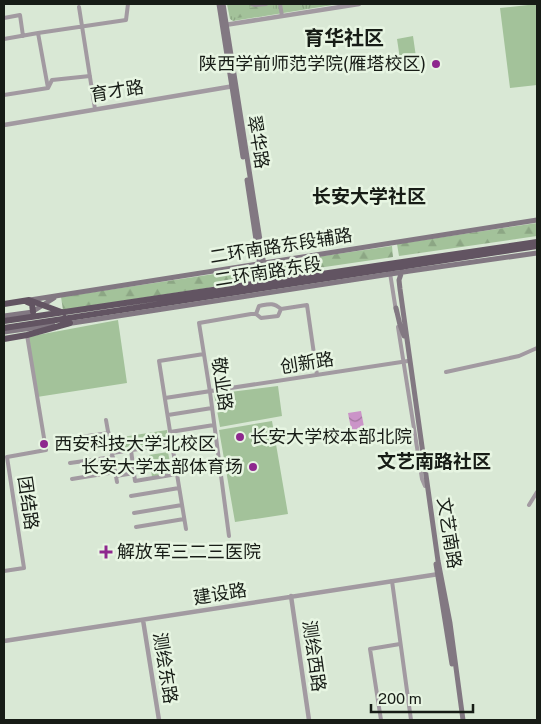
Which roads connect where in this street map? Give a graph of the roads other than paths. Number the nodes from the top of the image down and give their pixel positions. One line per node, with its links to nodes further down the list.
1 (128, 4): 12 (street)
2 (219, 4): 11 (main road, 翠华路)
3 (223, 4): 11 (main road, 翠华路)
4 (252, 4): 5 (street)
5 (266, 4)
6 (280, 4): 9 (street)
7 (359, 4): 9 (street)
8 (79, 7): 12 (street)
9 (282, 16): 11 (street)
10 (4, 18): 14 (street)
11 (224, 25): 17 (main road, 翠华路)
12 (82, 26): 13 (street); 16 (street)
13 (38, 33): 14 (street); 18 (street)
14 (23, 36): 15 (street)
15 (4, 39)
16 (90, 76): 18 (street); 20 (street)
17 (234, 86): 20 (street, 育才路); 26 (main road, 翠华路)
18 (48, 88): 19 (street)
19 (4, 95)
20 (95, 109): 21 (street, 育才路)
21 (4, 125)
22 (537, 220): 26 (main road, 二环南路东段辅路)
23 (537, 240): 31 (highway, 二环南路东段)
24 (537, 246): 27 (highway, 二环南路东段)
25 (537, 254): 29 (main road)
26 (262, 263): 30 (main road, 翠华路); 31 (main road, 翠华路); 34 (main road, 二环南路东段辅路)
27 (410, 265): 28 (highway, 二环南路东段); 29 (main road)
28 (391, 272): 29 (main road); 32 (highway, 二环南路东段); 39 (street); 51 (main road, 文艺南路)
29 (401, 272): 89 (main road, 文艺南路)
30 (257, 280): 31 (highway); 33 (highway)
31 (272, 280): 33 (highway, 二环南路东段)
32 (266, 290): 36 (street); 47 (main road); 48 (highway, 二环南路东段)
33 (210, 291): 42 (highway, 二环南路东段)
34 (62, 295): 35 (main road, 二环南路东段辅路); 38 (main road)
35 (30, 300): 37 (highway); 38 (highway)
36 (269, 304): 40 (street, 敬业路); 43 (street, 敬业路)
37 (4, 305): 41 (highway)
38 (42, 305): 41 (main road); 42 (highway)
39 (396, 308): 51 (main road); 55 (street)
40 (281, 309): 43 (street, 敬业路); 57 (street, 敬业路)
41 (33, 312): 44 (main road); 45 (main road)
42 (65, 313): 45 (highway, 二环南路东段)
43 (256, 314): 54 (street, 敬业路)
44 (4, 316)
45 (24, 319): 46 (highway, 二环南路东段)
46 (4, 322)
47 (70, 324): 49 (main road); 50 (highway)
48 (4, 328)
49 (4, 332)
50 (26, 335): 52 (highway); 88 (street, 团结路)
51 (404, 336): 55 (main road, 文艺南路)
52 (4, 339)
53 (537, 348): 56 (street)
54 (204, 354): 58 (street, 敬业路); 59 (street)
55 (406, 361): 57 (street, 创新路); 89 (main road, 文艺南路)
56 (446, 372)
57 (318, 375): 58 (street, 创新路)
58 (210, 392): 59 (street, 创新路); 60 (street, 敬业路)
59 (165, 398): 61 (street)
60 (212, 408): 61 (street); 63 (street, 敬业路)
61 (168, 415): 64 (street)
62 (106, 420): 65 (street)
63 (214, 425): 64 (street); 87 (street, 敬业路)
64 (170, 432): 68 (street)
65 (109, 433): 66 (street); 67 (street)
66 (66, 439)
67 (110, 444): 69 (street); 71 (street)
68 (172, 444): 70 (street); 75 (street)
69 (67, 450)
70 (130, 450): 71 (street); 73 (street)
71 (112, 455): 72 (street); 74 (street)
72 (70, 464)
73 (134, 472): 74 (street); 75 (street)
74 (116, 474): 76 (street); 77 (street)
75 (177, 474): 78 (street)
76 (72, 479)
77 (117, 482)
78 (179, 488): 80 (street); 81 (street)
79 (537, 492): 82 (street)
80 (131, 496)
81 (182, 505): 83 (street); 84 (street)
82 (529, 505)
83 (134, 513)
84 (184, 519): 85 (street); 86 (street)
85 (136, 527)
86 (186, 529)
87 (229, 536)
88 (4, 571)
89 (439, 574): 90 (street, 建设路); 99 (main road, 文艺南路)
90 (392, 581): 91 (street, 建设路); 94 (street)
91 (291, 596): 92 (street, 建设路); 96 (street, 测绘西路)
92 (143, 620): 93 (street, 建设路); 95 (street, 测绘东路)
93 (4, 640)
94 (400, 644): 97 (street); 98 (street)
95 (159, 720)
96 (309, 720)
97 (381, 720)
98 (412, 720)
99 (462, 720)

